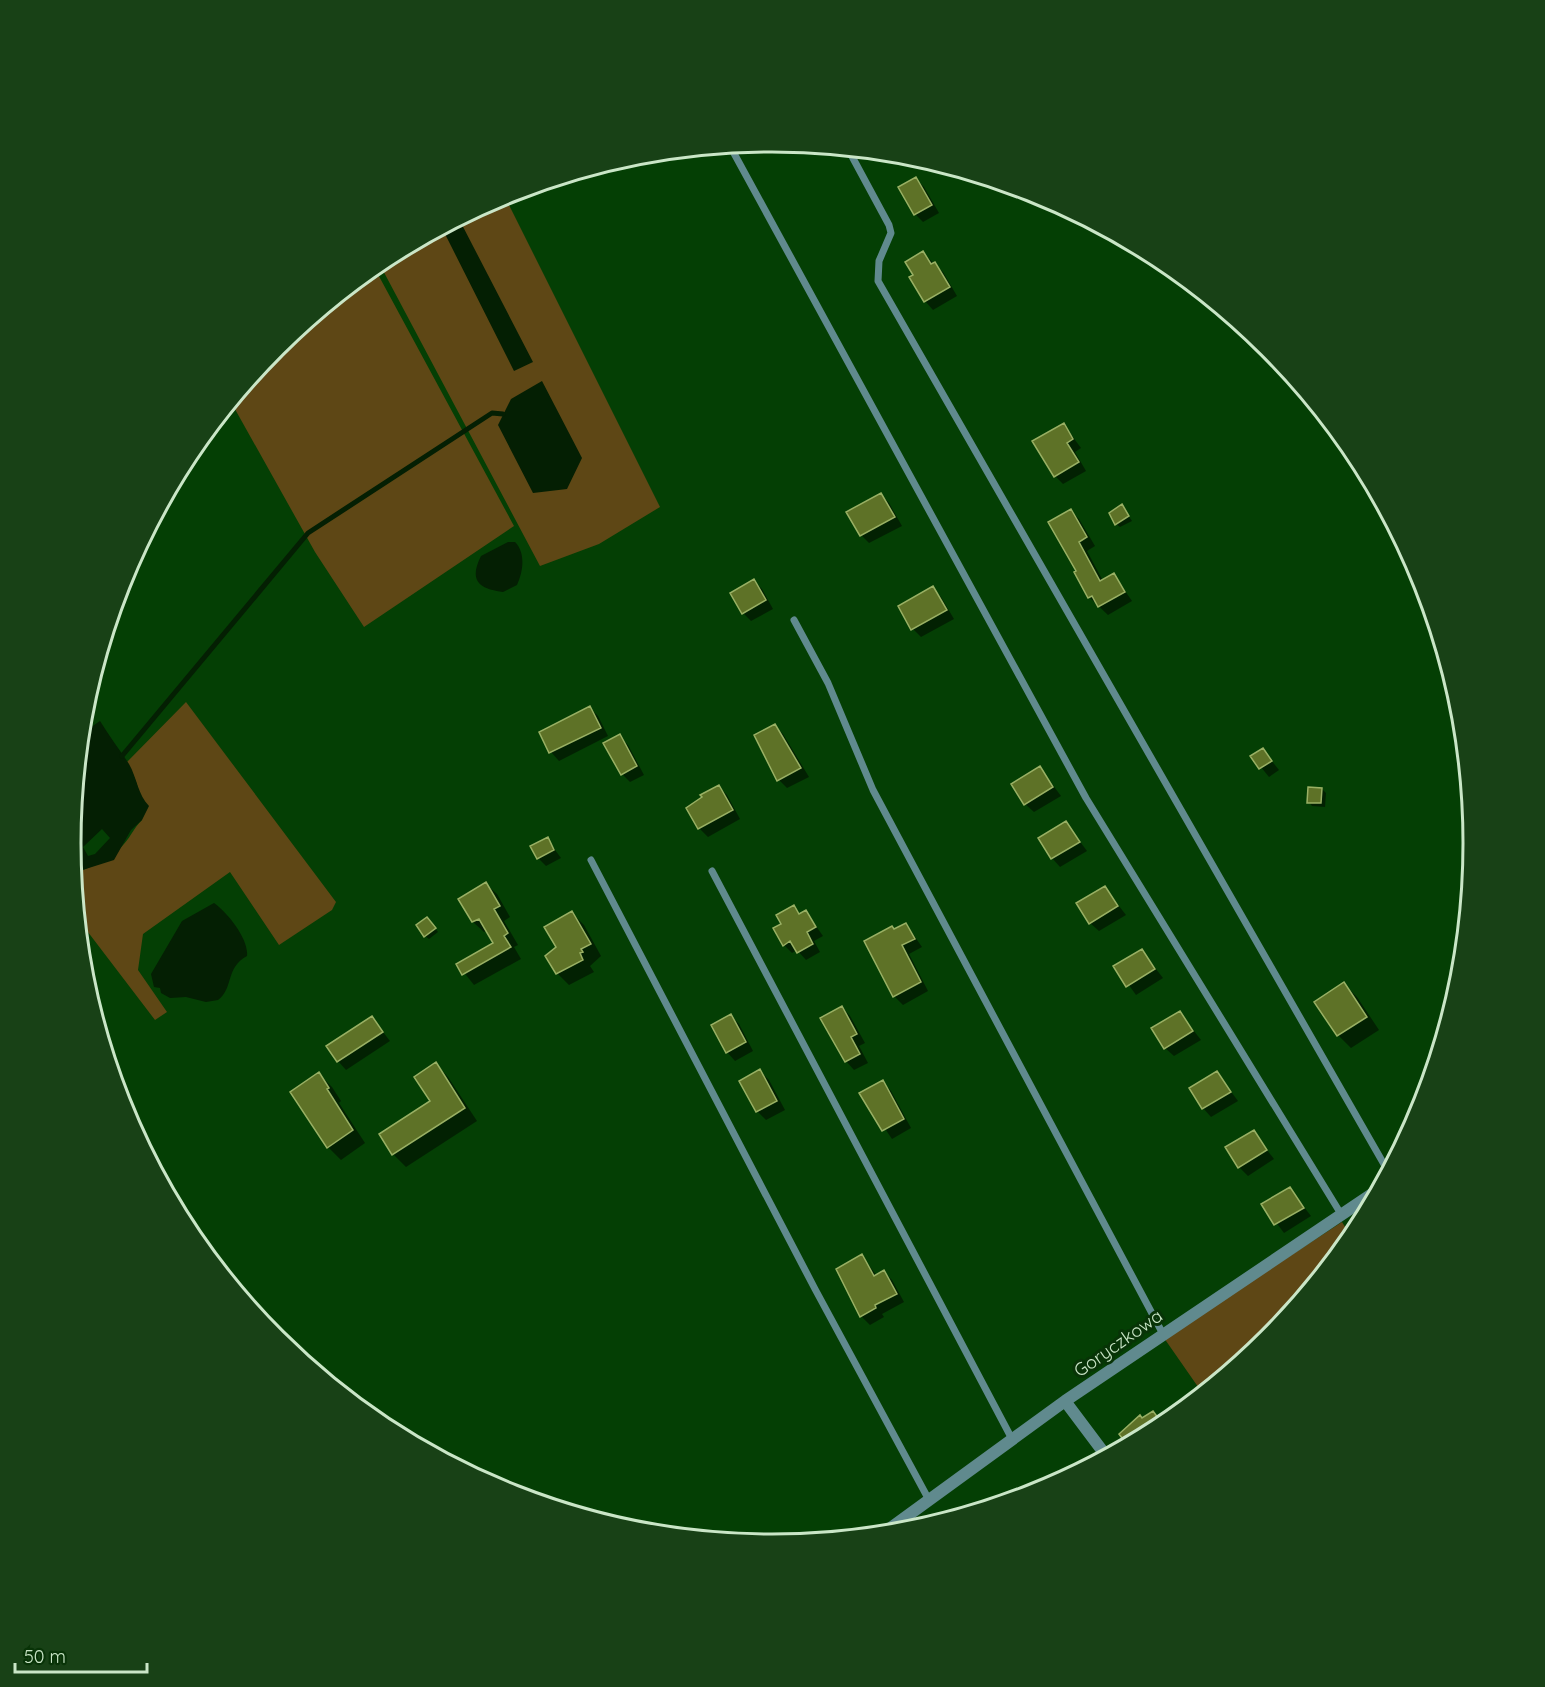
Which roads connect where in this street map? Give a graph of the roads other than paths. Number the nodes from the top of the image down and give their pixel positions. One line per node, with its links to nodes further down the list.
1 (734, 153): 8 (lane)
2 (852, 157): 6 (lane)
3 (794, 620): 9 (lane)
4 (591, 860): 13 (lane)
5 (712, 871): 11 (lane)
6 (1384, 1165)
7 (1365, 1198): 8 (street, Goryczkowa)
8 (1341, 1214): 9 (street, Goryczkowa)
9 (1163, 1334): 10 (street, Goryczkowa)
10 (1065, 1401): 11 (street, Goryczkowa); 12 (street)
11 (1012, 1439): 13 (street, Goryczkowa)
12 (1102, 1451)
13 (929, 1500): 14 (street, Goryczkowa)
14 (896, 1524)

